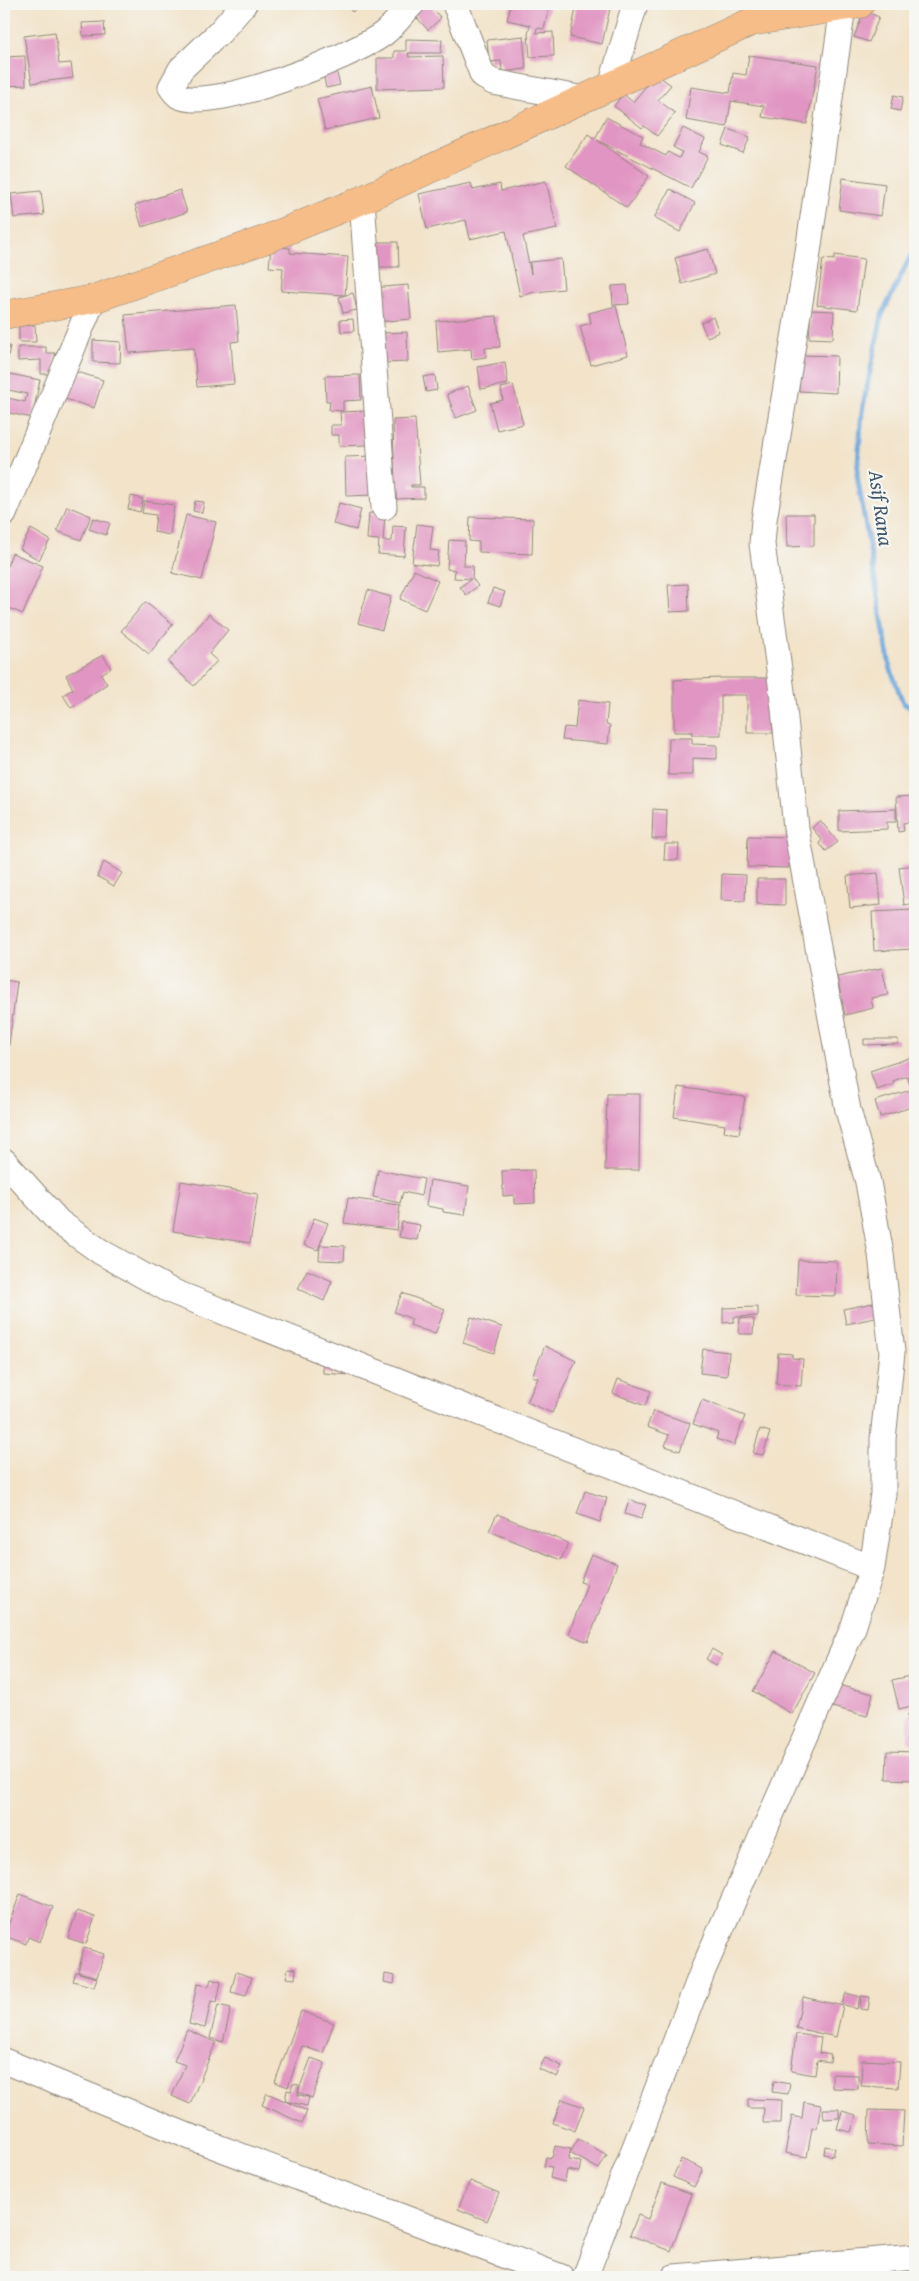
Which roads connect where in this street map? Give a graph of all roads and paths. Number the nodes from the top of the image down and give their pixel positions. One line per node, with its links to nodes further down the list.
1 (244, 4): 2 (street)
2 (412, 4)
3 (455, 4): 7 (street)
4 (636, 4): 6 (street)
5 (851, 5): 6 (main road); 14 (street)
6 (611, 86): 7 (main road)
7 (584, 99): 8 (main road)
8 (362, 200): 9 (main road); 11 (street)
9 (93, 299): 10 (main road); 12 (street)
10 (4, 315)
11 (384, 507)
12 (4, 514)
13 (4, 1161): 14 (street)
14 (872, 1568): 18 (street)
15 (4, 2061): 17 (street)
16 (915, 2257): 19 (street)
17 (561, 2277)
18 (585, 2277)
19 (674, 2277)

